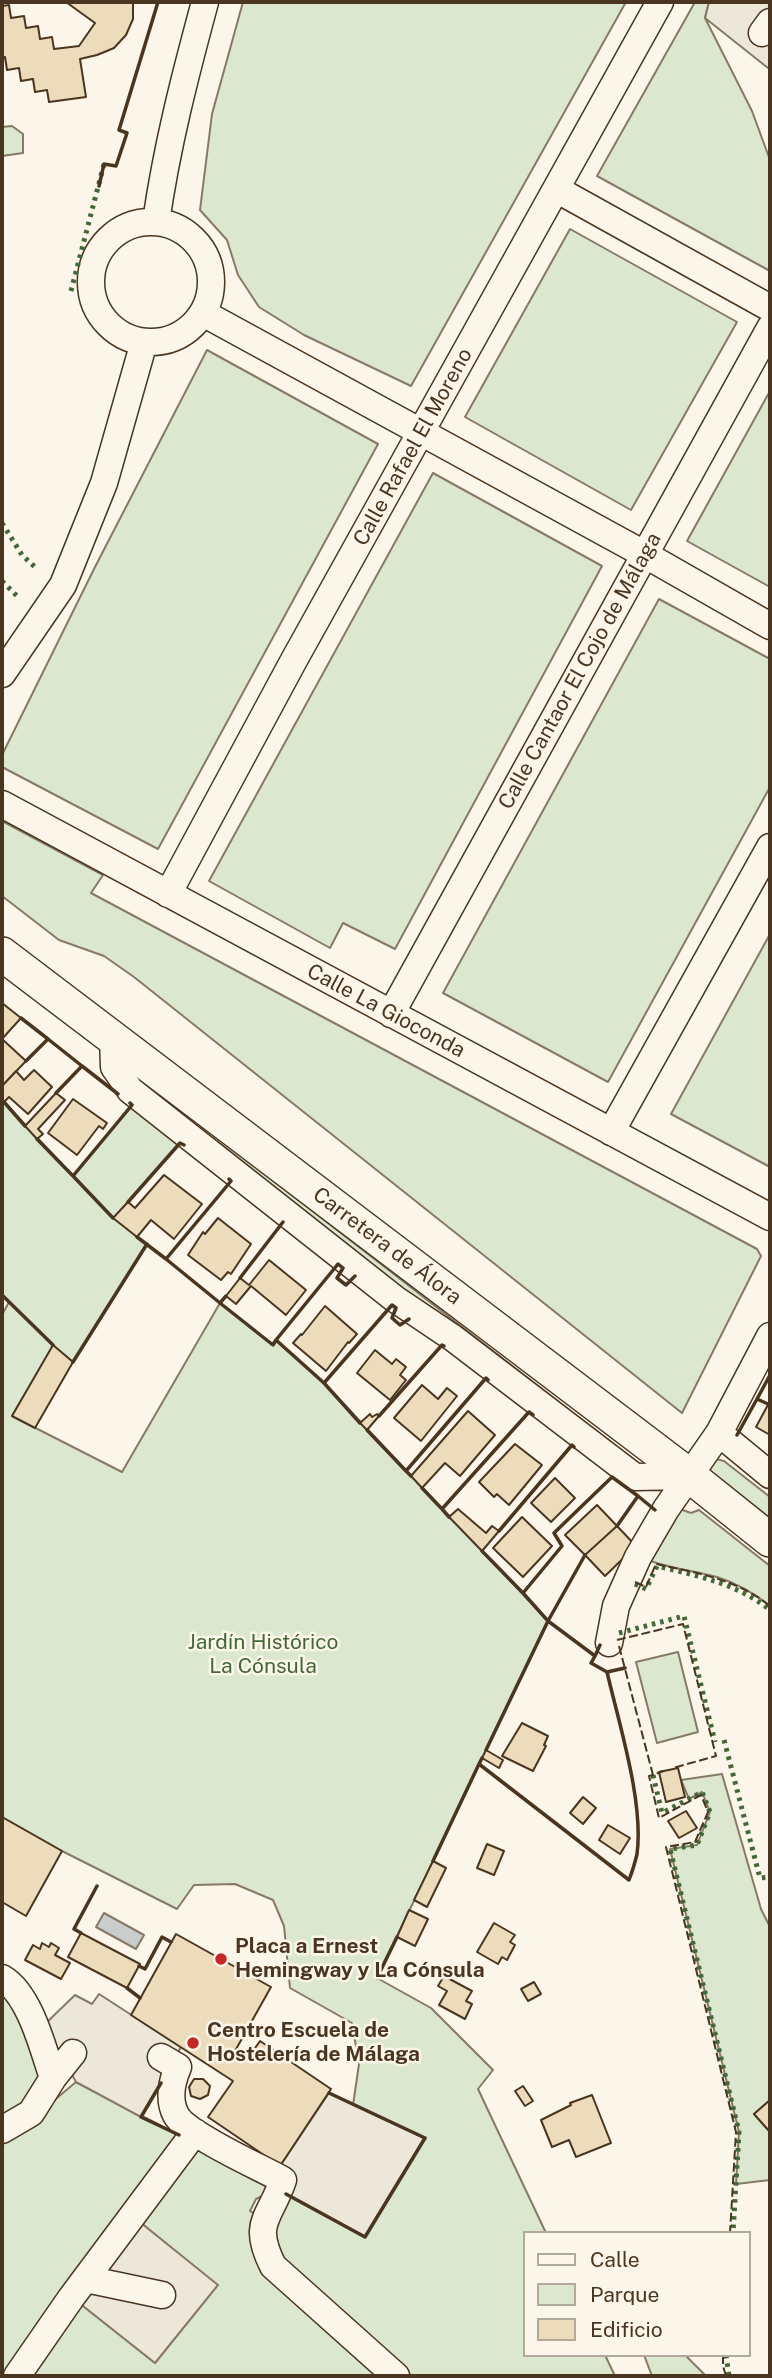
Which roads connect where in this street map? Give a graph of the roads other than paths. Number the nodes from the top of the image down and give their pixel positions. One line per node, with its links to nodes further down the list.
1 (205, 2): 4 (street)
2 (660, 2): 3 (street, Calle Rafael El Moreno)
3 (556, 189): 5 (street); 9 (street, Calle Rafael El Moreno)
4 (156, 222): 6 (street); 8 (street)
5 (770, 308)
6 (203, 313): 8 (street); 9 (street)
7 (770, 328): 10 (street, Calle Cantaor El Cojo de Málaga)
8 (144, 342): 12 (street)
9 (421, 431): 10 (street); 15 (street, Calle Rafael El Moreno)
10 (644, 554): 11 (street); 17 (street, Calle Cantaor El Cojo de Málaga)
11 (770, 626)
12 (2, 674)
13 (2, 804): 15 (street, Calle La Gioconda)
14 (770, 847): 18 (street)
15 (168, 894): 17 (street, Calle La Gioconda)
16 (2, 954): 23 (main road, Carretera de Álora)
17 (391, 1014): 18 (street, Calle La Gioconda)
18 (611, 1132): 19 (street, Calle La Gioconda)
19 (770, 1217)
20 (770, 1336): 21 (street)
21 (719, 1433): 22 (street); 23 (street)
22 (770, 1475)
23 (690, 1476): 24 (main road, Carretera de Álora); 25 (street)
24 (770, 1540)
25 (609, 1643)
26 (2, 1978): 29 (street)
27 (73, 2053): 29 (street)
28 (161, 2057): 31 (street)
29 (53, 2078): 30 (street)
30 (2, 2130)
31 (195, 2132): 32 (street); 35 (street)
32 (86, 2279): 33 (street); 34 (street)
33 (162, 2295)
34 (17, 2376)
35 (396, 2376)

